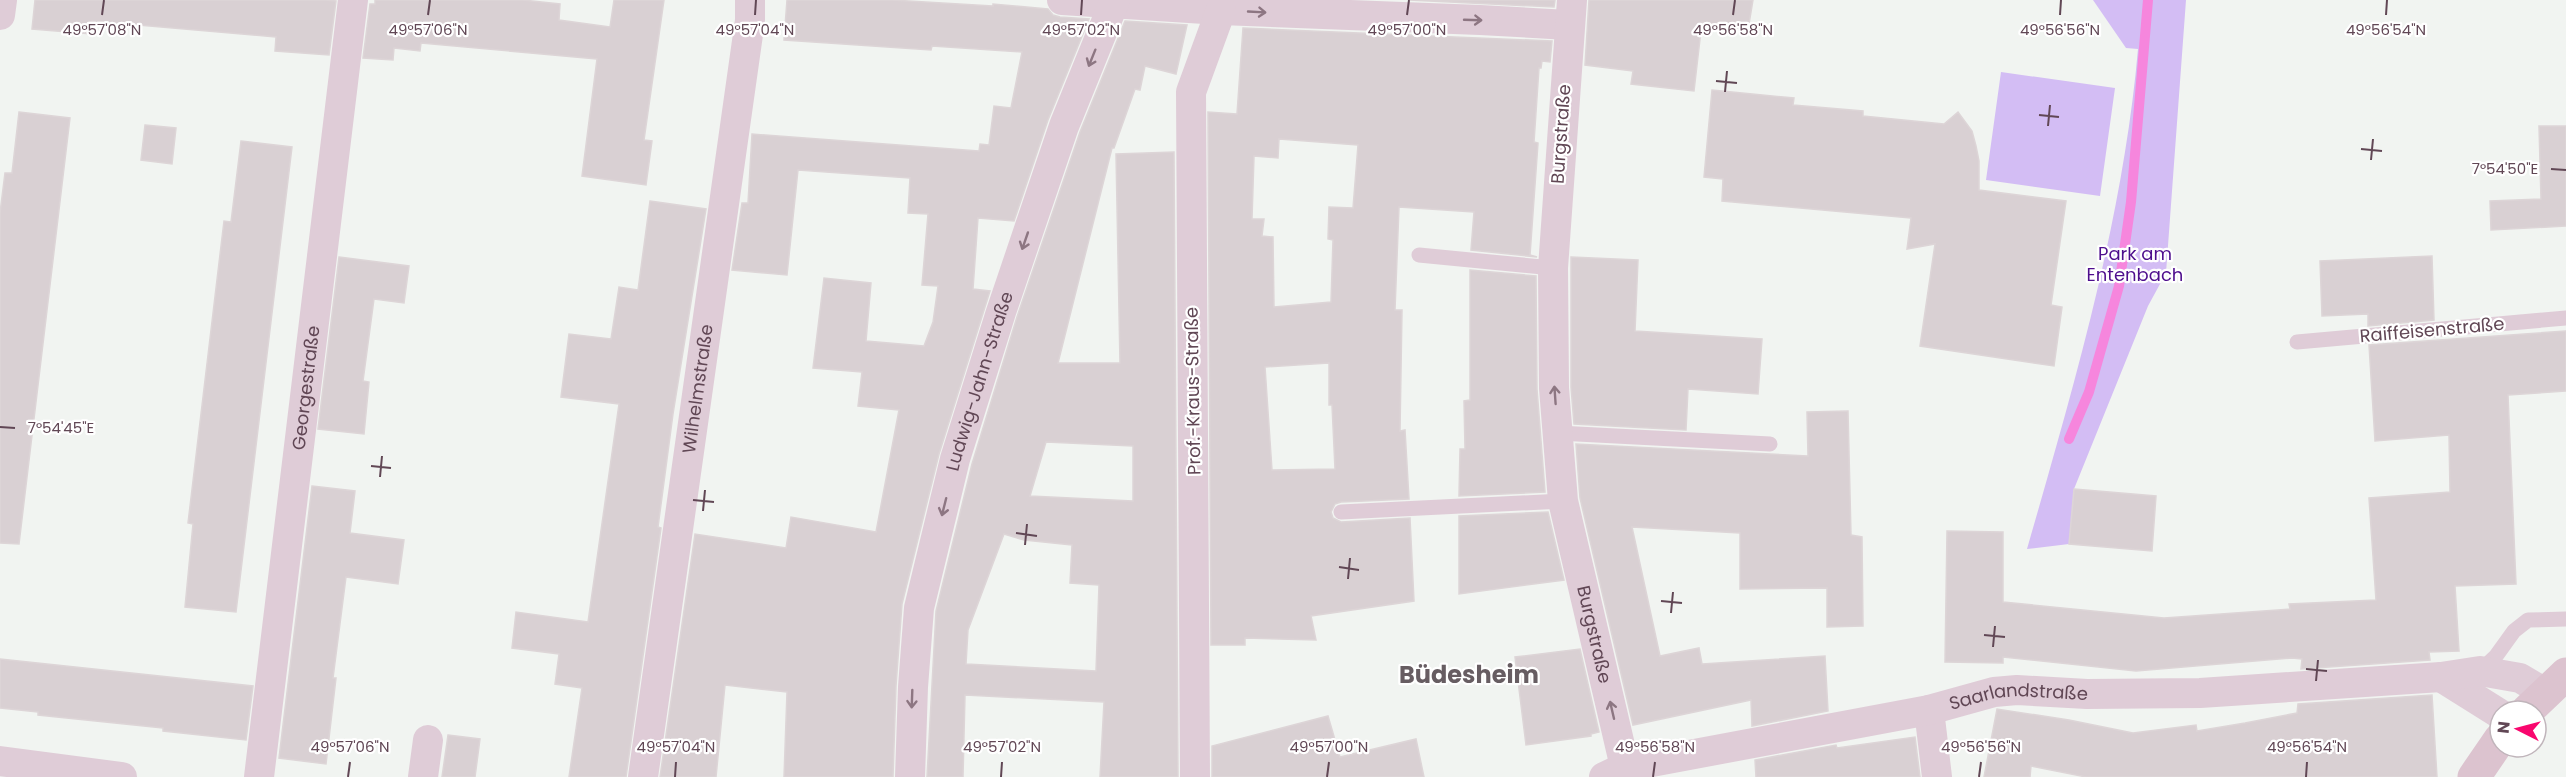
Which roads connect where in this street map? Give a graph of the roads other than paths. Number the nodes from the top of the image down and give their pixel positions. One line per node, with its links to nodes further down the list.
1 (2, 0): 8 (street)
2 (353, 0): 28 (street, Georgestraße)
3 (750, 0): 30 (street, Wilhelmstraße)
4 (1062, 0): 5 (street)
5 (1115, 2): 6 (street); 31 (street, Ludwig-Jahn-Straße, one-way to 31)
6 (1222, 5): 7 (street, one-way to 7); 32 (street, Prof.-Kraus-Straße)
7 (1570, 13): 10 (street, Burgstraße)
8 (0, 15)
9 (1419, 255): 10 (lane)
10 (1552, 268): 13 (street, Burgstraße, one-way to 10)
11 (2566, 318): 12 (lane, Raiffeisenstraße)
12 (2297, 342)
13 (1558, 433): 14 (lane); 15 (street, Burgstraße)
14 (1770, 444)
15 (1563, 501): 16 (lane); 26 (street, Burgstraße, one-way to 15)
16 (1341, 512)
17 (2566, 619): 18 (lane)
18 (2480, 671): 19 (street, Saarlandstraße); 20 (street, Saarlandstraße)
19 (2441, 677): 21 (street); 22 (street, Saarlandstraße)
20 (2546, 693)
21 (2488, 706)
22 (1929, 710): 26 (street, Saarlandstraße); 33 (street)
23 (428, 740): 29 (street)
24 (2488, 757): 34 (main road)
25 (0, 761): 27 (street)
26 (1615, 772)
27 (122, 777)
28 (259, 777)
29 (423, 777)
30 (642, 777)
31 (910, 777)
32 (1195, 777)
33 (1937, 777)
34 (2474, 777)

